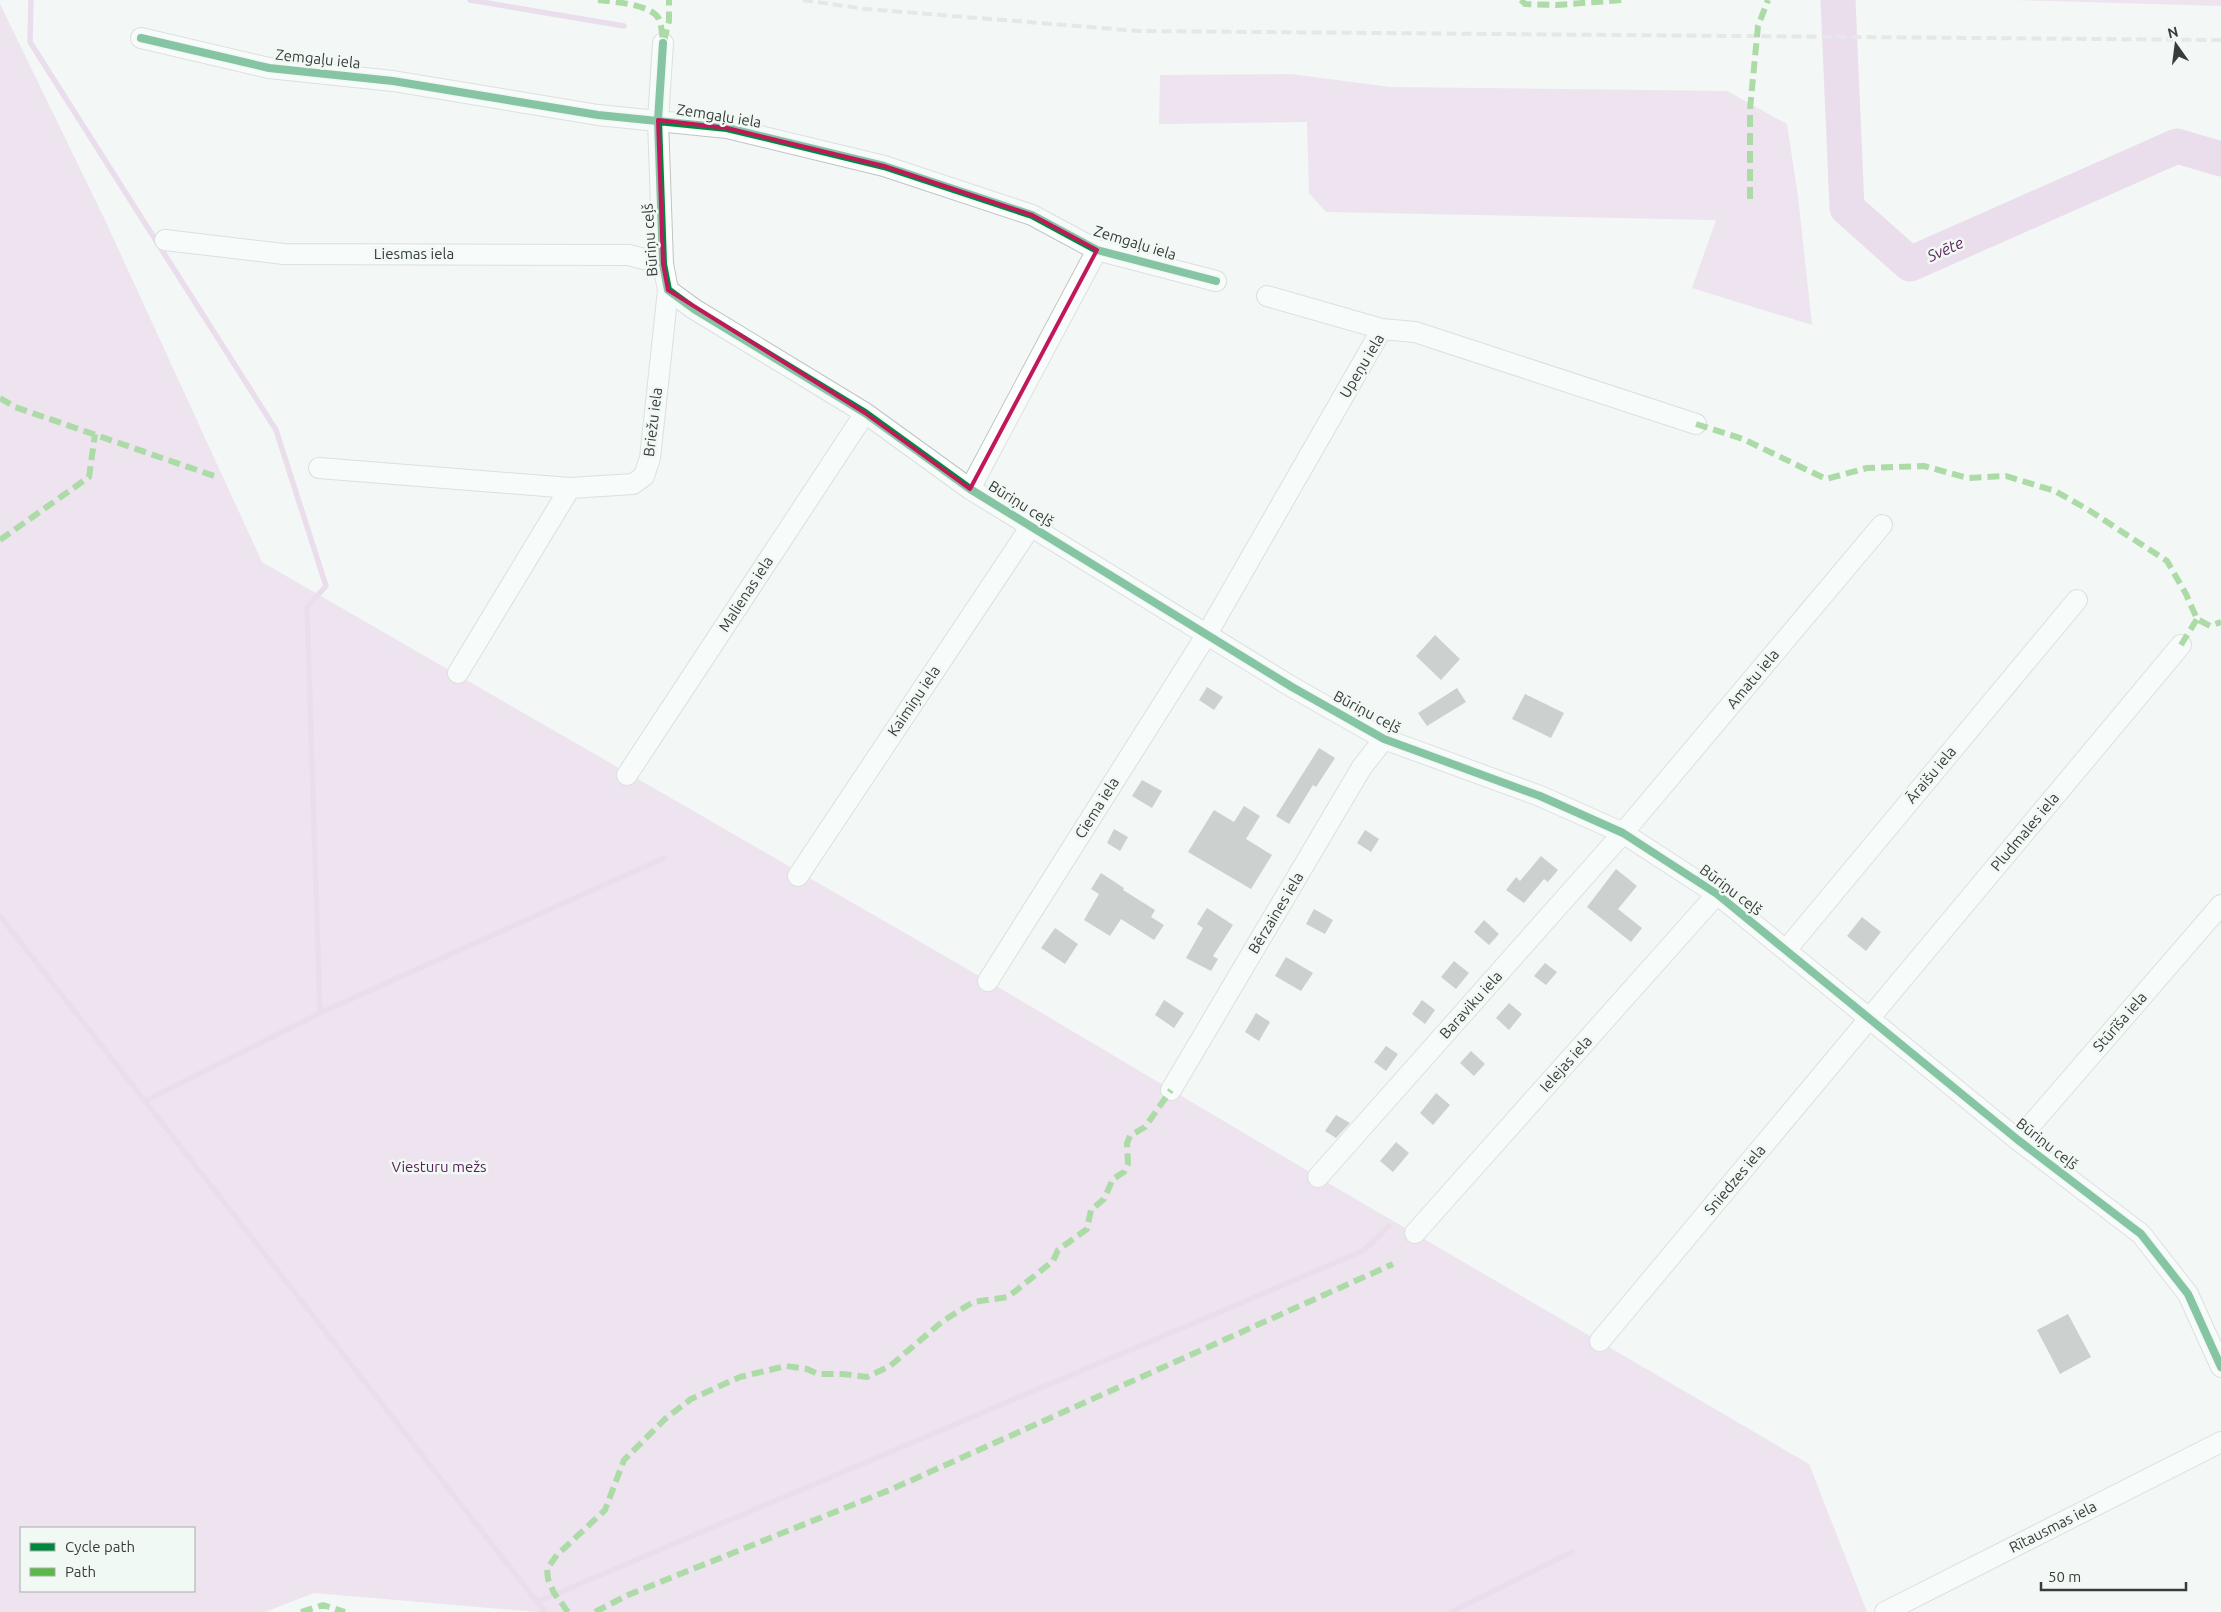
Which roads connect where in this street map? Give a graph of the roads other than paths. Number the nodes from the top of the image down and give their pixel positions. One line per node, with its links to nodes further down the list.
1 (141, 38): 3 (street, Zemgaļu iela)
2 (664, 43): 3 (street, Būriņu ceļš)
3 (658, 120): 5 (street, Zemgaļu iela); 6 (street, Būriņu ceļš)
4 (165, 240): 6 (street, Liesmas iela)
5 (1097, 250): 7 (street, Zemgaļu iela); 15 (street, Zemgaļu iela)
6 (663, 264): 8 (street, Būriņu ceļš)
7 (1216, 281)
8 (668, 290): 11 (street, Būriņu ceļš); 14 (street, Briežu iela)
9 (1267, 296): 10 (street)
10 (1382, 329): 12 (street, Upeņu iela); 19 (street, Upeņu iela)
11 (865, 413): 15 (street, Būriņu ceļš); 23 (street, Malienas iela)
12 (1696, 424)
13 (319, 468): 14 (street, Briežu iela)
14 (570, 488): 21 (street)
15 (970, 489): 17 (street, Būriņu ceļš)
16 (1882, 525): 24 (street, Amatu iela)
17 (1030, 526): 19 (street, Būriņu ceļš); 25 (street, Kaimiņu iela)
18 (2076, 600): 28 (street, Āraišu iela)
19 (1206, 634): 22 (street, Būriņu ceļš); 29 (street, Ciema iela)
20 (2181, 645): 30 (street, Pludmales iela)
21 (458, 673)
22 (1384, 739): 24 (street, Būriņu ceļš); 31 (street, Bērzaines iela)
23 (627, 775)
24 (1623, 833): 26 (street, Būriņu ceļš); 33 (street, Baraviku iela)
25 (798, 876)
26 (1717, 894): 28 (street, Būriņu ceļš); 34 (street, Ielejas iela)
27 (2221, 905): 32 (street, Stūrīša iela)
28 (1786, 950): 30 (street, Būriņu ceļš)
29 (988, 981)
30 (1870, 1018): 32 (street, Būriņu ceļš); 35 (street, Sniedzes iela)
31 (1171, 1090)
32 (2018, 1140): 36 (street, Būriņu ceļš)
33 (1318, 1177)
34 (1415, 1234)
35 (1600, 1341)
36 (2221, 1367)
37 (2221, 1442): 38 (street, Rītausmas iela)
38 (1885, 1612)

